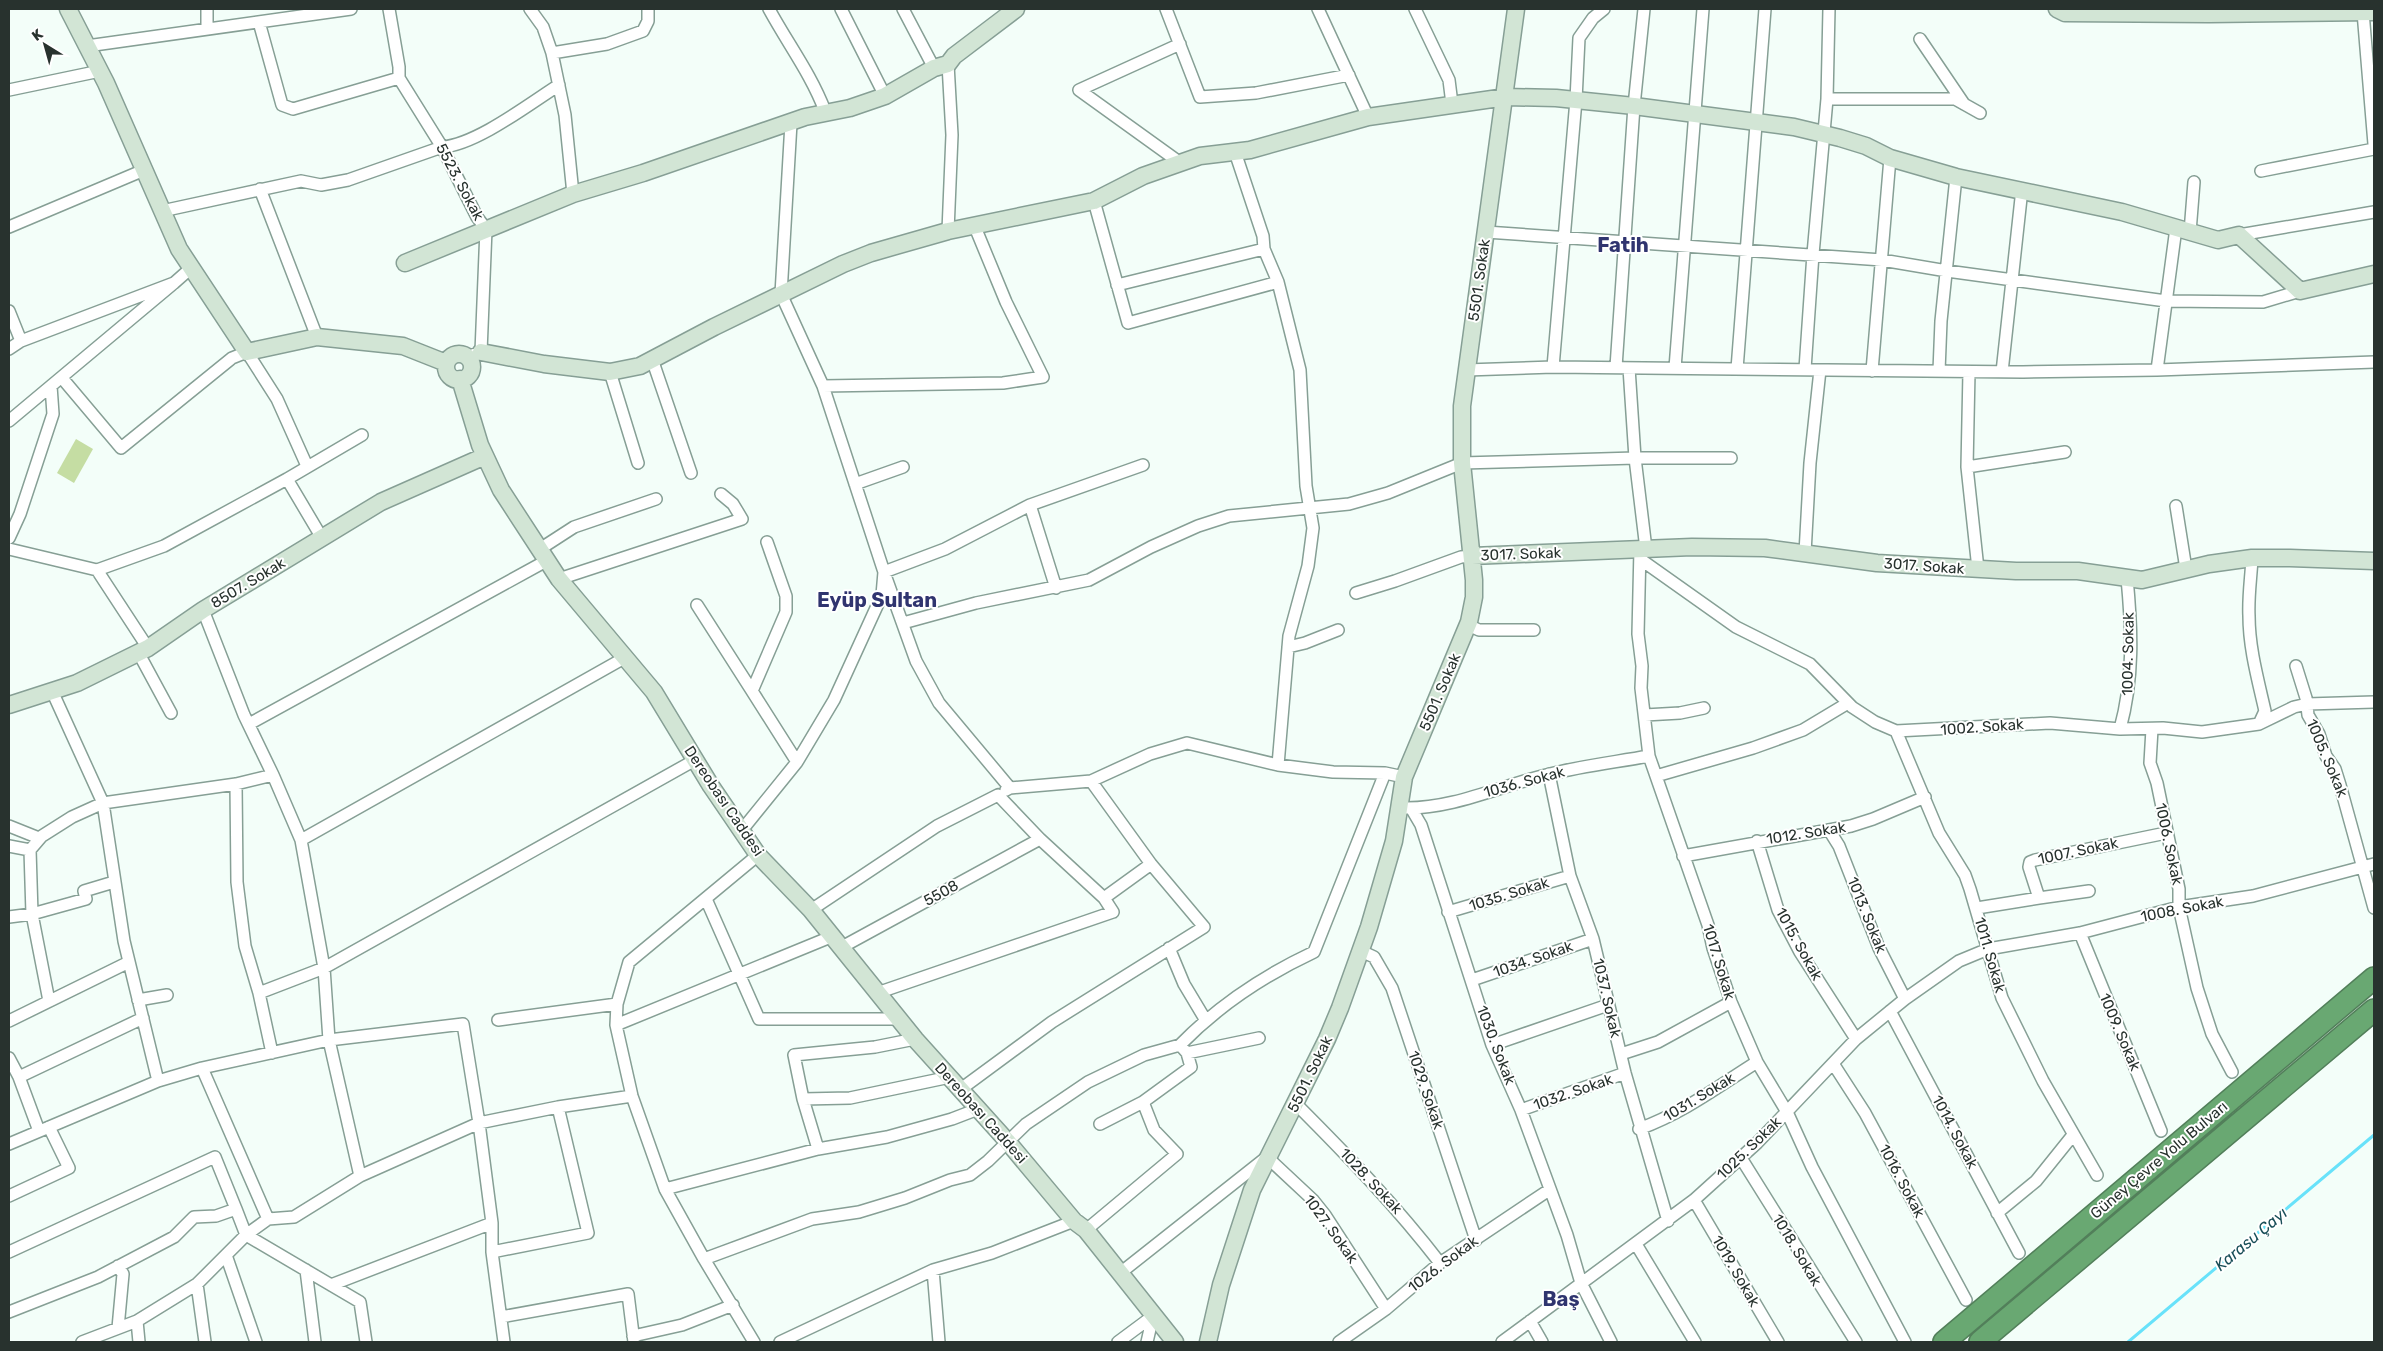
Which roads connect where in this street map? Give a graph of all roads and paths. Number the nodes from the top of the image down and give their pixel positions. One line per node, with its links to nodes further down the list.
1 (68, 9): 28 (street)
2 (207, 9): 25 (street)
3 (351, 9): 24 (street)
4 (389, 9): 33 (street, 5523. Sokak)
5 (530, 9): 29 (street)
6 (648, 9): 29 (street)
7 (770, 9): 43 (street)
8 (841, 9): 36 (street)
9 (902, 9): 30 (street)
10 (1016, 9): 30 (street)
11 (1166, 9): 27 (street)
12 (1318, 9): 32 (street)
13 (1415, 9): 40 (street)
14 (1516, 9): 37 (street, 5501. Sokak)
15 (1604, 9): 39 (street)
16 (1644, 9): 42 (street)
17 (1703, 9): 44 (street)
18 (1765, 9): 47 (street)
19 (1829, 9): 38 (street)
20 (2057, 9): 22 (street)
21 (2291, 10): 22 (street); 23 (street)
22 (2209, 12)
23 (2368, 12): 50 (street)
24 (259, 22): 25 (street); 33 (street)
25 (207, 29): 28 (street)
26 (1920, 39): 41 (street)
27 (1180, 44): 32 (street); 55 (street)
28 (87, 46): 31 (street)
29 (552, 53): 34 (street)
30 (941, 66): 36 (street); 70 (street)
31 (100, 71): 35 (street); 56 (street)
32 (1349, 75): 46 (street)
33 (399, 78): 51 (street, 5523. Sokak)
34 (559, 86): 51 (street); 62 (street)
35 (9, 90)
36 (885, 96): 43 (street)
37 (1506, 97): 39 (street); 40 (street); 71 (street, 5501. Sokak)
38 (1827, 99): 41 (street); 49 (street)
39 (1576, 100): 42 (street); 73 (street)
40 (1452, 104): 46 (street)
41 (1964, 104): 45 (street)
42 (1634, 106): 44 (street); 74 (street)
43 (825, 112): 48 (street)
44 (1696, 113): 47 (street); 75 (street)
45 (1980, 113)
46 (1368, 117): 53 (street)
47 (1756, 120): 49 (street); 77 (street)
48 (791, 123): 62 (street); 89 (street)
49 (1823, 134): 54 (street); 78 (street)
50 (2374, 144)
51 (442, 147): 60 (street); 68 (street, 5523. Sokak)
52 (2374, 149): 57 (street)
53 (1235, 152): 55 (street); 76 (street)
54 (1890, 158): 58 (street); 79 (street)
55 (1179, 162): 63 (street)
56 (144, 170): 64 (street); 66 (street)
57 (2261, 171)
58 (1956, 176): 61 (street); 82 (street)
59 (2194, 182): 69 (street)
60 (260, 189): 64 (street); 92 (street)
61 (2022, 189): 69 (street); 84 (street)
62 (573, 194): 68 (street)
63 (1094, 200): 67 (street); 87 (street)
64 (162, 211): 81 (street)
65 (2374, 212): 72 (street)
66 (9, 227)
67 (975, 227): 70 (street); 117 (street)
68 (486, 229): 80 (street); 96 (street, 5523. Sokak)
69 (2183, 230): 72 (street); 90 (street)
70 (948, 231): 89 (street)
71 (1486, 232): 73 (street); 106 (street, 5501. Sokak)
72 (2239, 236): 88 (street)
73 (1564, 239): 74 (street); 100 (street)
74 (1625, 241): 75 (street); 101 (street)
75 (1684, 246): 77 (street); 103 (street)
76 (1264, 249): 85 (street); 87 (street)
77 (1745, 249): 78 (street); 104 (street)
78 (1813, 254): 79 (street); 105 (street)
79 (1882, 260): 82 (street); 109 (street)
80 (405, 263)
81 (191, 268): 86 (street); 95 (street)
82 (1947, 271): 84 (street); 110 (street)
83 (2374, 274): 88 (street)
84 (2011, 278): 90 (street); 113 (street)
85 (1278, 282): 87 (street); 137 (street)
86 (174, 283): 93 (street); 114 (street)
87 (1117, 285)
88 (2300, 291): 90 (street)
89 (782, 294): 97 (street); 117 (street)
90 (2166, 301): 108 (street)
91 (9, 311): 93 (street)
92 (317, 337): 95 (street); 99 (street)
93 (21, 341): 94 (street)
94 (9, 349)
95 (247, 352): 114 (street); 127 (street)
96 (474, 354): 99 (street); 111 (street); 115 (street)
97 (652, 359): 111 (street); 130 (street)
98 (2374, 362): 108 (street)
99 (446, 363): 115 (street)
100 (1553, 366): 101 (street); 106 (street)
101 (1616, 367): 102 (street)
102 (1629, 368): 103 (street); 122 (street, 1017. Sokak)
103 (1675, 368): 104 (street)
104 (1737, 369): 105 (street)
105 (1806, 369): 107 (street)
106 (1466, 370): 125 (street, 5501. Sokak)
107 (1820, 370): 109 (street); 143 (street)
108 (2156, 370): 113 (street)
109 (1872, 371): 110 (street)
110 (1939, 371): 112 (street)
111 (610, 372): 124 (street)
112 (1969, 372): 113 (street); 129 (street)
113 (2002, 372)
114 (62, 378): 116 (street)
115 (460, 379): 121 (street, Dereobası Caddesi)
116 (51, 386): 118 (street); 138 (street)
117 (823, 386): 132 (street)
118 (9, 421)
119 (362, 435): 127 (street)
120 (2065, 452): 129 (street)
121 (485, 456): 139 (street, 8507. Sokak); 144 (street, Dereobası Caddesi)
122 (1636, 458): 123 (street); 125 (street); 142 (street, 1017. Sokak)
123 (1731, 458)
124 (638, 463)
125 (1462, 463): 137 (street); 145 (street, 5501. Sokak)
126 (1143, 465): 135 (street)
127 (307, 466): 131 (street)
128 (904, 467): 132 (street)
129 (1967, 467): 148 (street)
130 (690, 473)
131 (288, 479): 139 (street); 150 (street)
132 (855, 484): 151 (street)
133 (720, 494): 153 (street)
134 (656, 499): 144 (street)
135 (1030, 505): 151 (street); 154 (street)
136 (2176, 506): 149 (street)
137 (1310, 509): 154 (street); 162 (street)
138 (9, 538)
139 (322, 538): 157 (street, 8507. Sokak)
140 (767, 542): 167 (street)
141 (9, 549): 150 (street)
142 (1642, 552): 143 (street, 3017. Sokak); 145 (street, 3017. Sokak); 169 (street, 1002. Sokak); 174 (street, 1017. Sokak)
143 (1805, 553): 148 (street, 3017. Sokak)
144 (543, 555): 153 (street, Dereobası Caddesi); 175 (street)
145 (1472, 556): 155 (street); 159 (street, 5501. Sokak)
146 (2252, 558): 147 (street, 3017. Sokak); 149 (street, 3017. Sokak); 176 (street)
147 (2374, 561)
148 (1978, 569): 152 (street, 3017. Sokak)
149 (2186, 569): 152 (street, 3017. Sokak)
150 (97, 570): 163 (street)
151 (884, 572): 158 (street); 182 (street)
152 (2127, 578): 177 (street, 1004. Sokak)
153 (559, 579): 164 (street, Dereobası Caddesi)
154 (1056, 588): 158 (street)
155 (1356, 593)
156 (697, 605): 167 (street)
157 (202, 610): 163 (street, 8507. Sokak); 175 (street)
158 (903, 623): 191 (street)
159 (1468, 625): 161 (street); 188 (street, 5501. Sokak)
160 (1338, 630): 162 (street)
161 (1534, 630)
162 (1288, 647): 183 (street)
163 (143, 650): 166 (street, 8507. Sokak); 173 (street)
164 (626, 657): 181 (street, Dereobası Caddesi); 202 (street)
165 (2296, 666): 170 (street, 1005. Sokak)
166 (52, 691): 171 (street, 8507. Sokak); 194 (street)
167 (752, 691): 182 (street)
168 (2374, 702): 170 (street, 1002. Sokak)
169 (1848, 703): 179 (street, 1002. Sokak); 187 (street)
170 (2307, 704): 176 (street, 1002. Sokak); 210 (street, 1005. Sokak)
171 (9, 705)
172 (1704, 708): 174 (street)
173 (170, 713)
174 (1645, 715): 180 (street, 1017. Sokak)
175 (249, 724): 186 (street)
176 (2258, 724): 178 (street, 1002. Sokak)
177 (2120, 729): 178 (street, 1002. Sokak); 179 (street, 1002. Sokak)
178 (2152, 729): 199 (street, 1006. Sokak)
179 (1896, 731): 193 (street, 1011. Sokak)
180 (1649, 756): 185 (street, 1036. Sokak); 187 (street, 1017. Sokak)
181 (695, 760): 197 (street, Dereobası Caddesi); 231 (street)
182 (796, 762): 197 (street)
183 (1278, 765): 184 (street); 189 (street)
184 (1385, 773): 188 (street); 248 (street)
185 (1549, 774): 195 (street, 1036. Sokak); 211 (street, 1037. Sokak)
186 (274, 775): 190 (street); 202 (street)
187 (1656, 776): 207 (street, 1017. Sokak)
188 (1404, 777): 195 (street, 5501. Sokak)
189 (1091, 782): 191 (street); 208 (street)
190 (236, 784): 194 (street); 235 (street)
191 (1010, 788): 192 (street)
192 (998, 795): 201 (street); 220 (street)
193 (1925, 797): 198 (street, 1012. Sokak); 218 (street, 1011. Sokak)
194 (103, 803): 200 (street); 212 (street)
195 (1405, 808): 221 (street, 1030. Sokak); 229 (street, 5501. Sokak)
196 (9, 826): 200 (street)
197 (742, 830): 206 (street, Dereobası Caddesi)
198 (1829, 830): 203 (street, 1012. Sokak); 238 (street, 1013. Sokak)
199 (2166, 833): 215 (street, 1007. Sokak); 217 (street, 1006. Sokak)
200 (39, 838): 205 (street)
201 (1040, 839): 214 (street); 226 (street, 5508)
202 (300, 840): 231 (street)
203 (1757, 841): 207 (street, 1012. Sokak); 254 (street, 1015. Sokak)
204 (9, 846): 205 (street)
205 (30, 850): 222 (street)
206 (758, 855): 216 (street); 220 (street, Dereobası Caddesi)
207 (1683, 856): 241 (street, 1017. Sokak)
208 (1151, 864): 214 (street); 227 (street)
209 (2374, 864): 210 (street, 1008. Sokak)
210 (2362, 866): 217 (street, 1008. Sokak); 219 (street, 1005. Sokak)
211 (1570, 876): 221 (street, 1035. Sokak); 225 (street, 1037. Sokak)
212 (114, 882): 222 (street); 230 (street)
213 (2089, 891): 215 (street)
214 (1104, 898): 236 (street)
215 (2039, 898): 218 (street)
216 (706, 899): 232 (street); 242 (street)
217 (2179, 907): 224 (street, 1008. Sokak); 264 (street, 1006. Sokak)
218 (1976, 908): 228 (street, 1011. Sokak)
219 (2374, 908)
220 (811, 910): 226 (street, Dereobası Caddesi)
221 (1448, 912): 234 (street, 1030. Sokak)
222 (32, 914): 223 (street); 240 (street)
223 (9, 917)
224 (2080, 933): 228 (street, 1008. Sokak); 281 (street, 1009. Sokak)
225 (1593, 939): 234 (street, 1034. Sokak); 243 (street, 1037. Sokak)
226 (837, 942): 232 (street, 5508); 236 (street, Dereobası Caddesi)
227 (1169, 948): 248 (street); 268 (street)
228 (1988, 949): 238 (street, 1025. Sokak); 282 (street, 1011. Sokak)
229 (1360, 951): 272 (street, 5501. Sokak); 301 (street, 1029. Sokak)
230 (129, 962): 239 (street); 240 (street)
231 (324, 968): 235 (street); 255 (street)
232 (740, 975): 247 (street); 251 (street, 5508)
233 (2374, 978): 348 (highway, Güney Çevre Yolu Bulvarı)
234 (1472, 980): 256 (street, 1030. Sokak)
235 (260, 993): 258 (street)
236 (877, 993): 247 (street, Dereobası Caddesi)
237 (167, 995): 239 (street)
238 (1905, 999): 245 (street, 1025. Sokak)
239 (138, 1000): 246 (street)
240 (49, 1001): 250 (street)
241 (1731, 1002): 259 (street); 261 (street, 1017. Sokak)
242 (617, 1004): 249 (street); 251 (street)
243 (1608, 1005): 256 (street); 259 (street, 1037. Sokak)
244 (2374, 1010): 349 (highway, Güney Çevre Yolu Bulvarı)
245 (1890, 1011): 254 (street, 1025. Sokak); 295 (street, 1014. Sokak)
246 (143, 1018): 266 (street); 267 (street)
247 (898, 1018): 253 (street, Dereobası Caddesi)
248 (1205, 1019): 257 (street)
249 (498, 1020)
250 (9, 1021)
251 (616, 1025): 269 (street)
252 (1259, 1038): 257 (street)
253 (915, 1039): 268 (street, Dereobası Caddesi); 270 (street)
254 (1856, 1039): 262 (street, 1025. Sokak)
255 (329, 1040): 258 (street); 277 (street); 289 (street)
256 (1492, 1045): 275 (street, 1030. Sokak)
257 (1184, 1049): 271 (street); 283 (street)
258 (272, 1053): 263 (street)
259 (1621, 1054): 265 (street, 1037. Sokak)
260 (9, 1058): 266 (street)
261 (1757, 1062): 276 (street, 1017. Sokak); 280 (street, 1031. Sokak)
262 (1834, 1065): 276 (street, 1025. Sokak); 316 (street, 1016. Sokak)
263 (202, 1068): 267 (street); 296 (street)
264 (2232, 1072)
265 (1625, 1074): 275 (street, 1032. Sokak); 280 (street, 1037. Sokak)
266 (19, 1077): 279 (street)
267 (158, 1081): 279 (street)
268 (955, 1083): 270 (street); 274 (street, Dereobası Caddesi)
269 (632, 1096): 273 (street); 290 (street)
270 (802, 1099): 285 (street)
271 (1143, 1102): 278 (street); 299 (street)
272 (1296, 1104): 286 (street, 5501. Sokak); 308 (street, 1028. Sokak)
273 (558, 1107): 277 (street); 304 (street)
274 (978, 1109): 283 (street, Dereobası Caddesi); 285 (street)
275 (1521, 1110): 291 (street, 1030. Sokak)
276 (1787, 1112): 287 (street, 1025. Sokak); 347 (street, 1017. Sokak)
277 (479, 1123): 289 (street); 298 (street)
278 (1100, 1124)
279 (44, 1129): 284 (street); 292 (street)
280 (1639, 1129): 297 (street, 1037. Sokak)
281 (2162, 1131)
282 (2073, 1135): 288 (street, 1011. Sokak); 295 (street)
283 (1007, 1141): 299 (street, Dereobası Caddesi); 307 (street)
284 (9, 1144)
285 (818, 1149): 290 (street)
286 (1267, 1157): 312 (street); 318 (street, 1027. Sokak); 339 (street, 5501. Sokak)
287 (1741, 1158): 293 (street, 1025. Sokak); 346 (street, 1018. Sokak)
288 (2097, 1175)
289 (360, 1176): 296 (street)
290 (665, 1189): 307 (street)
291 (1549, 1190): 301 (street, 1026. Sokak); 313 (street, 1030. Sokak)
292 (9, 1196)
293 (1694, 1200): 297 (street, 1025. Sokak); 345 (street, 1019. Sokak)
294 (236, 1209): 300 (street); 303 (street); 309 (street)
295 (1997, 1213): 305 (street, 1014. Sokak)
296 (268, 1219): 300 (street)
297 (1668, 1221): 302 (street, 1025. Sokak)
298 (492, 1223): 304 (street); 315 (street)
299 (1080, 1225): 311 (street); 312 (street, Dereobası Caddesi)
300 (246, 1235): 306 (street); 310 (street)
301 (1476, 1240): 308 (street, 1026. Sokak)
302 (1636, 1244): 313 (street, 1025. Sokak); 344 (street)
303 (9, 1252)
304 (492, 1252): 321 (street)
305 (2019, 1253)
306 (226, 1255): 314 (street); 329 (street)
307 (704, 1258): 317 (street)
308 (1440, 1262): 318 (street, 1026. Sokak)
309 (118, 1266): 319 (street); 324 (street)
310 (306, 1270): 315 (street); 330 (street)
311 (933, 1270): 334 (street); 335 (street)
312 (1119, 1274): 320 (street, Dereobası Caddesi)
313 (1582, 1283): 323 (street, 1025. Sokak); 343 (street, 1030. Sokak)
314 (197, 1284): 322 (street); 328 (street)
315 (331, 1285): 331 (street)
316 (1966, 1300)
317 (733, 1305): 325 (street); 333 (street)
318 (1386, 1309): 340 (street, 1026. Sokak)
319 (9, 1312)
320 (1153, 1316): 336 (street); 337 (street); 338 (street, Dereobası Caddesi)
321 (501, 1317): 325 (street); 332 (street)
322 (137, 1321): 324 (street); 327 (street)
323 (1530, 1321): 341 (street, 1025. Sokak); 342 (street)
324 (118, 1328): 326 (street)
325 (633, 1339)
326 (82, 1342)
327 (139, 1342)
328 (205, 1342)
329 (256, 1342)
330 (315, 1342)
331 (366, 1342)
332 (504, 1342)
333 (754, 1342)
334 (780, 1342)
335 (939, 1342)
336 (1118, 1342)
337 (1147, 1342)
338 (1175, 1342)
339 (1208, 1342)
340 (1339, 1342)
341 (1502, 1342)
342 (1542, 1342)
343 (1611, 1342)
344 (1695, 1342)
345 (1778, 1342)
346 (1856, 1342)
347 (1905, 1342)
348 (1944, 1342)
349 (1980, 1342)

